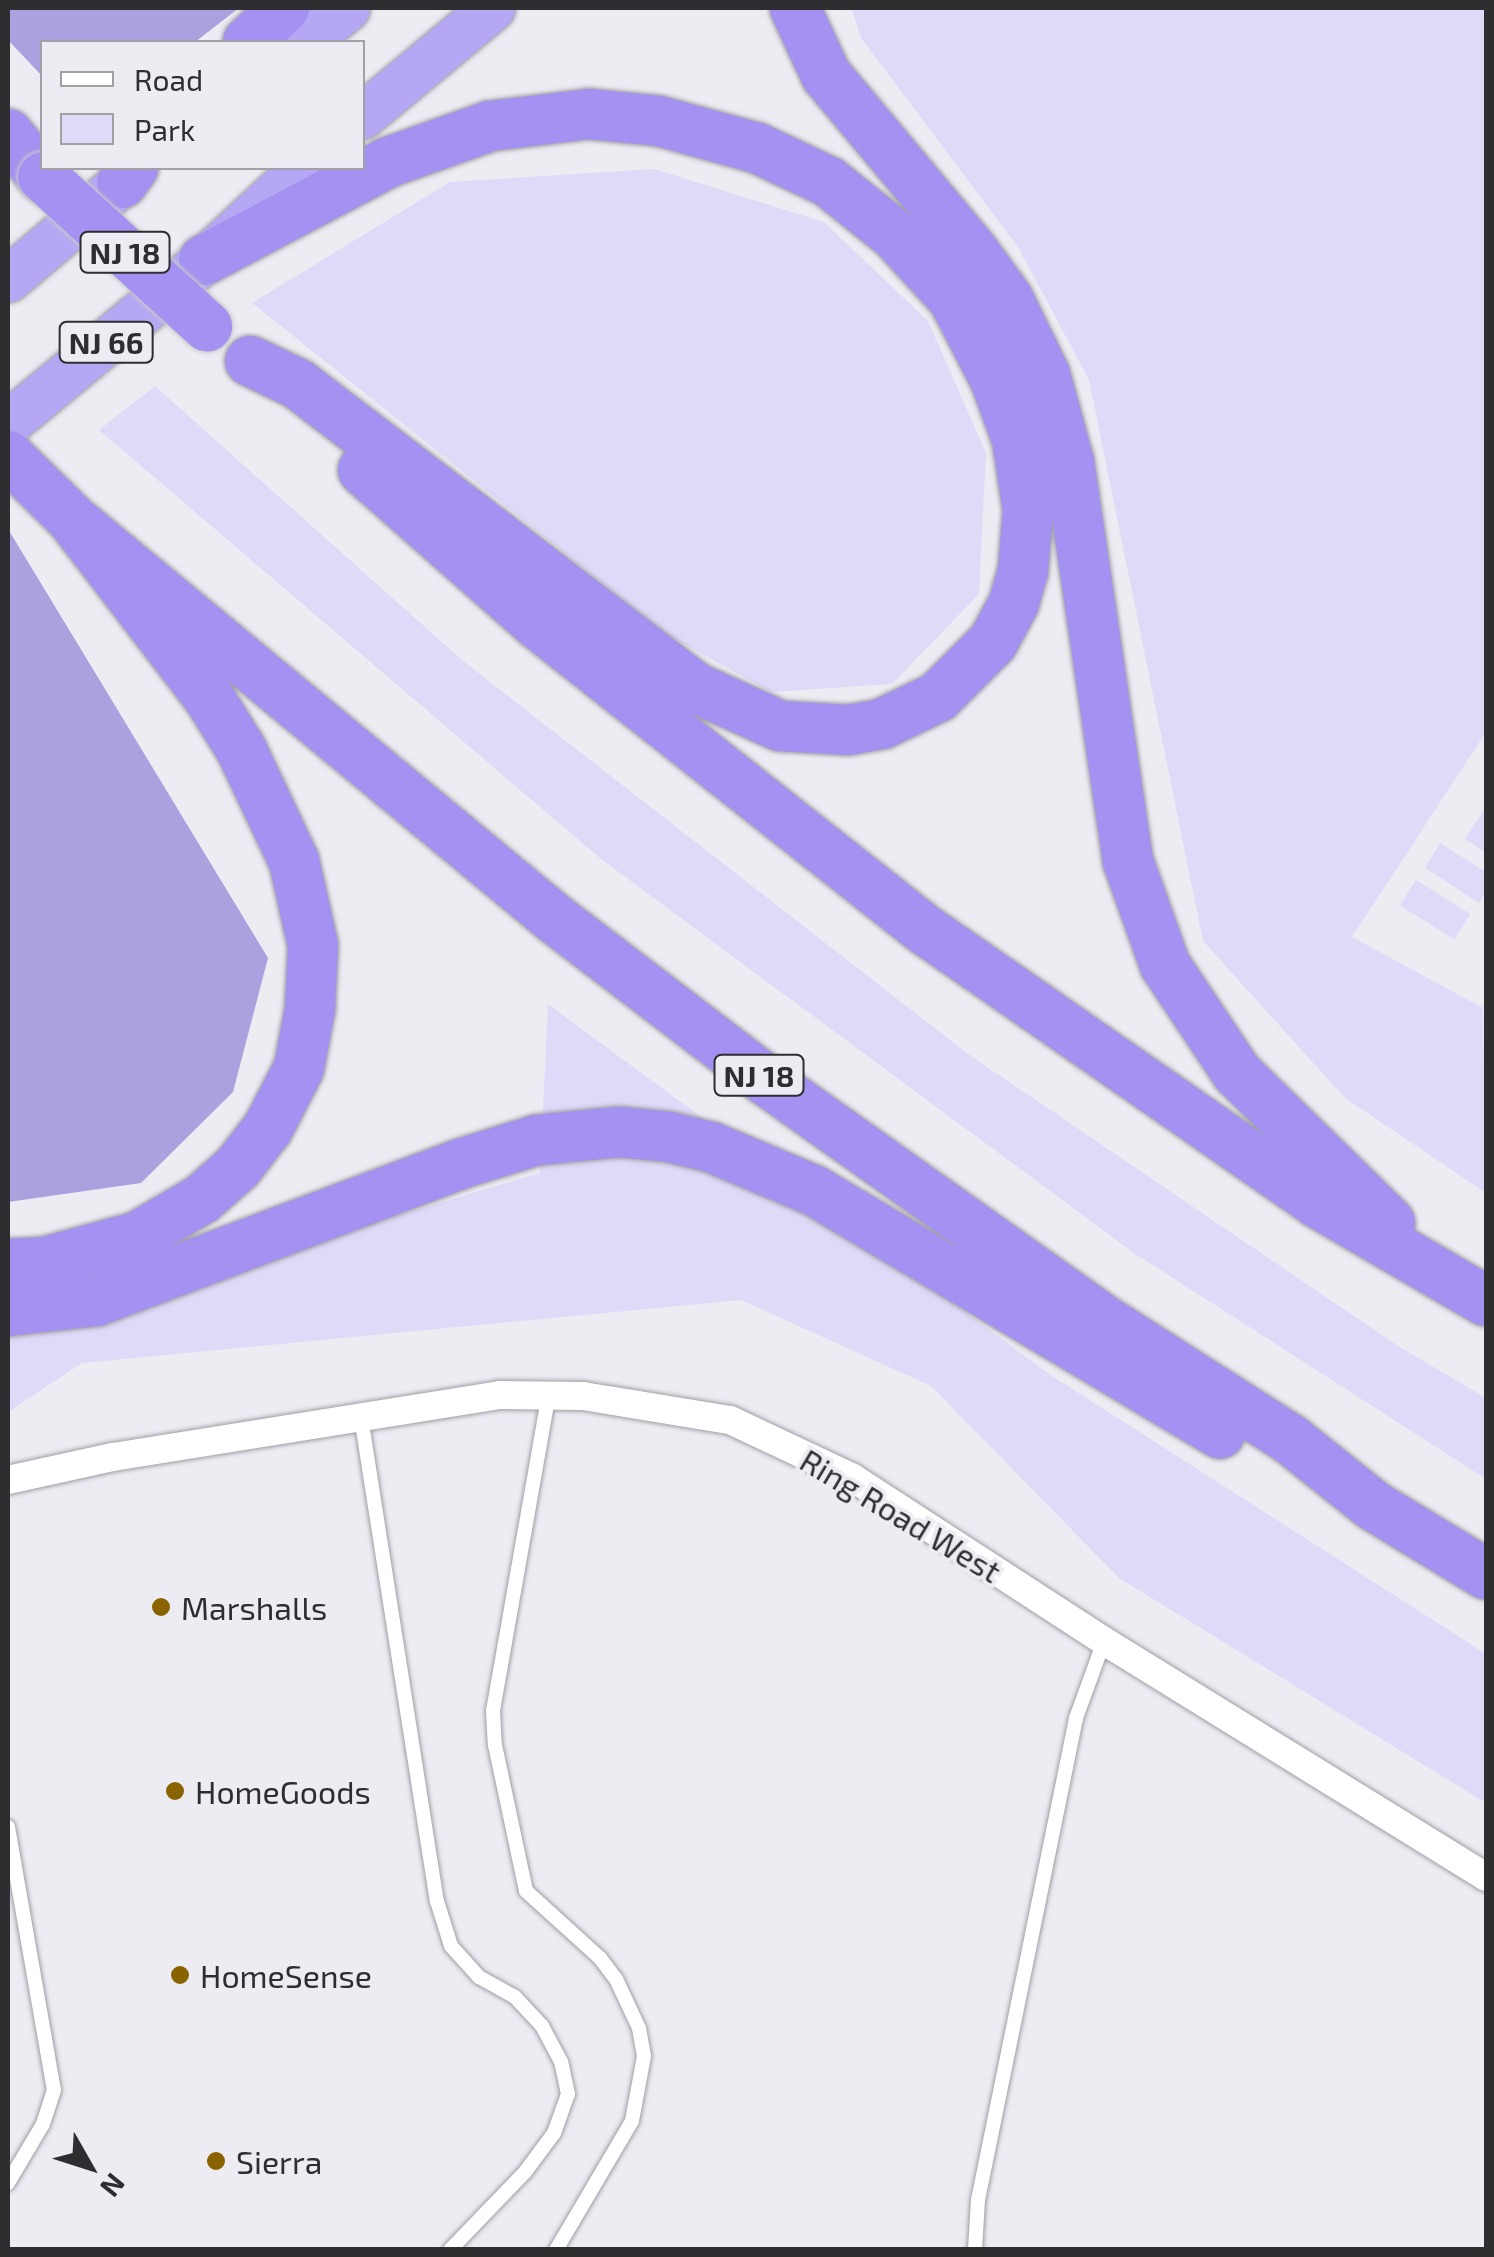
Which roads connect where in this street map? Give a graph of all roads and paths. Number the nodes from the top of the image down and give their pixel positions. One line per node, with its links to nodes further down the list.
1 (284, 8): 5 (highway)
2 (347, 8): 6 (highway)
3 (492, 8): 7 (highway)
4 (794, 8): 18 (highway)
5 (250, 40)
6 (307, 40)
7 (365, 114)
8 (8, 134): 13 (highway, NJ 18, bridge)
9 (301, 170): 11 (highway, NJ 66)
10 (133, 173): 12 (highway)
11 (204, 260): 13 (highway); 14 (highway, NJ 66)
12 (8, 279)
13 (250, 361): 18 (highway, NJ 18)
14 (8, 423)
15 (8, 456): 16 (highway, NJ 18)
16 (64, 511): 17 (highway); 24 (highway, NJ 18)
17 (8, 1264)
18 (1444, 1275): 19 (highway, NJ 18)
19 (1486, 1301)
20 (8, 1311): 24 (highway)
21 (549, 1393): 22 (street, Ring Road West); 26 (street, Ring Road West); 31 (lane)
22 (360, 1417): 23 (street, Ring Road West); 30 (lane)
23 (8, 1480)
24 (1374, 1506): 25 (highway, NJ 18)
25 (1486, 1574)
26 (1104, 1641): 28 (street, Ring Road West); 32 (lane)
27 (8, 1828): 29 (lane)
28 (1486, 1877)
29 (8, 2184)
30 (450, 2250)
31 (556, 2250)
32 (975, 2250)

